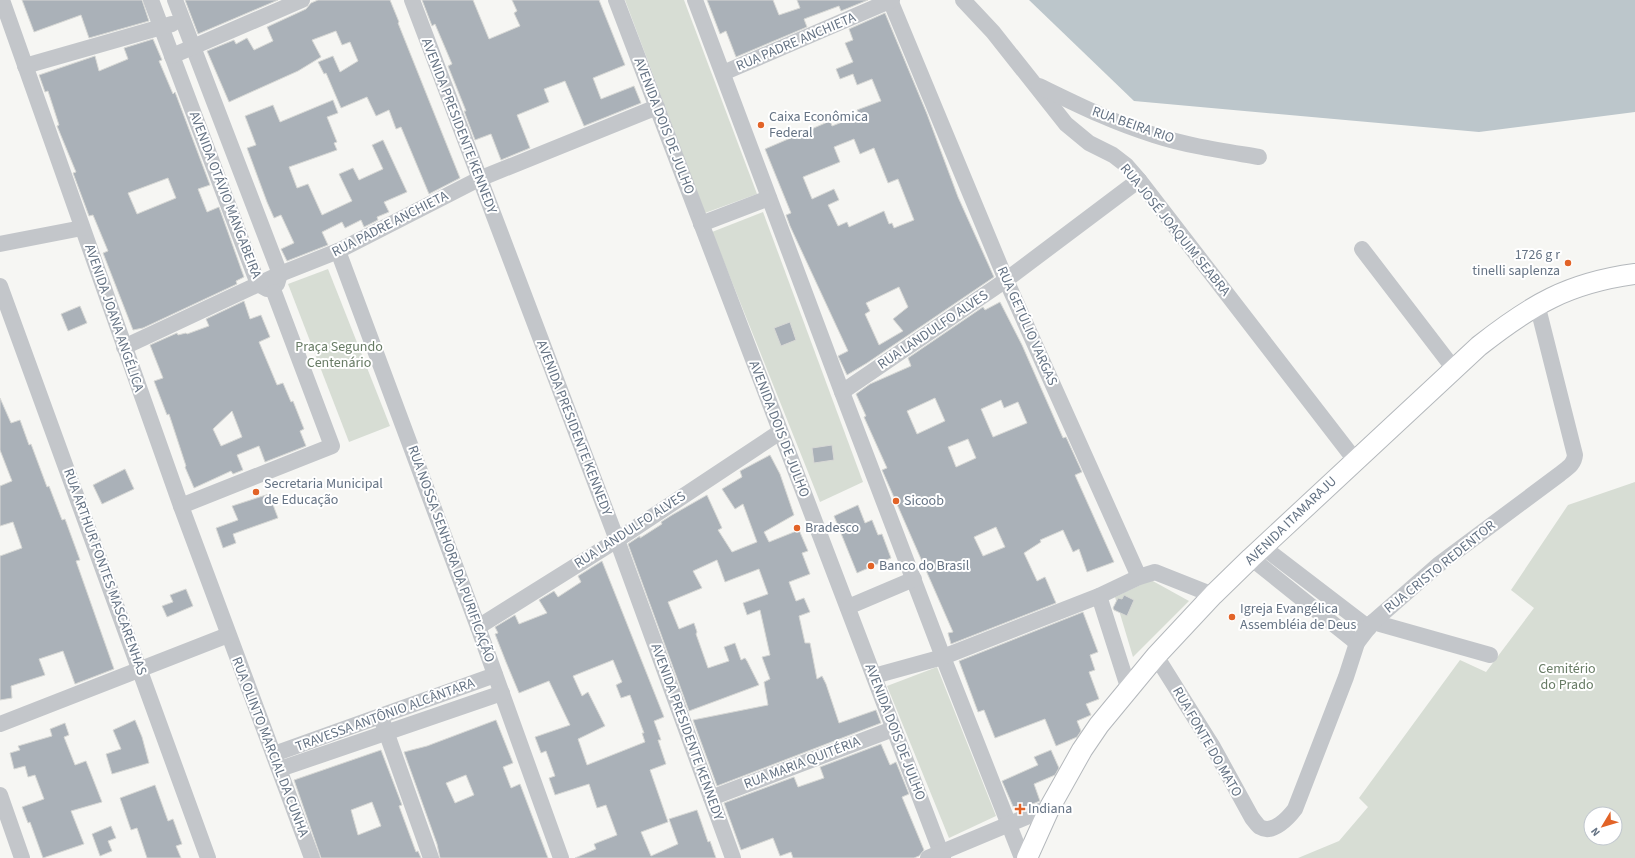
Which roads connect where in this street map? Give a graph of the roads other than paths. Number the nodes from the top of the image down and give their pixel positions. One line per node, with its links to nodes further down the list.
1 (2, 0): 14 (street, AVENIDA JOANA ANGÉLICA)
2 (151, 0): 11 (street, AVENIDA OTÁVIO MANGABEIRA)
3 (175, 0): 10 (street, AVENIDA OTÁVIO MANGABEIRA)
4 (302, 0): 12 (street)
5 (412, 0): 19 (street, AVENIDA PRESIDENTE KENNEDY)
6 (616, 0): 17 (street, AVENIDA DOIS DE JULHO)
7 (695, 0): 15 (street)
8 (891, 0): 15 (street, RUA PADRE ANCHIETA); 29 (street, RUA GETÚLIO VARGAS)
9 (963, 0): 16 (street, RUA JOSÉ JOAQUIM SEABRA)
10 (183, 21): 11 (street); 12 (street, AVENIDA OTÁVIO MANGABEIRA)
11 (162, 28): 13 (street, AVENIDA OTÁVIO MANGABEIRA); 14 (street)
12 (194, 47): 13 (street); 27 (street, AVENIDA OTÁVIO MANGABEIRA)
13 (172, 56): 30 (street, AVENIDA OTÁVIO MANGABEIRA)
14 (25, 66): 23 (street, AVENIDA JOANA ANGÉLICA)
15 (723, 73): 21 (street)
16 (1034, 84): 18 (street, RUA BEIRA RIO); 20 (street, RUA JOSÉ JOAQUIM SEABRA)
17 (658, 106): 19 (street, RUA PADRE ANCHIETA); 22 (street, AVENIDA DOIS DE JULHO)
18 (1259, 157)
19 (479, 179): 26 (street, RUA PADRE ANCHIETA); 40 (street, AVENIDA PRESIDENTE KENNEDY)
20 (1139, 180): 29 (street, RUA LANDULFO ALVES); 38 (street, RUA JOSÉ JOAQUIM SEABRA)
21 (769, 198): 22 (street); 36 (street)
22 (701, 224): 37 (street, AVENIDA DOIS DE JULHO)
23 (82, 228): 24 (street); 34 (street, AVENIDA JOANA ANGÉLICA)
24 (0, 244)
25 (1362, 249): 35 (street)
26 (338, 251): 27 (street, RUA PADRE ANCHIETA); 48 (street, RUA NOSSA SENHORA DA PURIFICAÇÃO)
27 (280, 274): 30 (street, RUA PADRE ANCHIETA); 32 (street, AVENIDA OTÁVIO MANGABEIRA)
28 (1635, 274): 33 (main road, AVENIDA ITAMARAJU)
29 (1006, 280): 36 (street, RUA LANDULFO ALVES); 42 (street, RUA GETÚLIO VARGAS)
30 (258, 284): 32 (street, AVENIDA OTÁVIO MANGABEIRA); 34 (street, RUA PADRE ANCHIETA)
31 (0, 286): 54 (street, RUA ARTHUR FONTES MASCARENHAS)
32 (274, 292): 39 (street)
33 (1537, 304): 35 (main road, AVENIDA ITAMARAJU); 47 (street, RUA CRISTO REDENTOR)
34 (124, 347): 39 (street, AVENIDA JOANA ANGÉLICA)
35 (1454, 369): 38 (main road, AVENIDA ITAMARAJU)
36 (842, 392): 43 (street)
37 (780, 432): 40 (street, RUA LANDULFO ALVES); 46 (street, AVENIDA DOIS DE JULHO)
38 (1355, 460): 41 (main road, AVENIDA ITAMARAJU)
39 (181, 506): 49 (street, AVENIDA JOANA ANGÉLICA)
40 (617, 540): 48 (street, RUA LANDULFO ALVES); 66 (street, AVENIDA PRESIDENTE KENNEDY)
41 (1257, 552): 45 (main road, AVENIDA ITAMARAJU); 47 (street); 50 (street)
42 (1138, 577): 44 (street); 45 (street)
43 (914, 579): 46 (street); 53 (street)
44 (1099, 596): 53 (street); 57 (street)
45 (1213, 596): 52 (main road, AVENIDA ITAMARAJU)
46 (848, 607): 56 (street, AVENIDA DOIS DE JULHO)
47 (1371, 625): 50 (street, RUA CRISTO REDENTOR); 51 (street)
48 (478, 627): 55 (street, RUA NOSSA SENHORA DA PURIFICAÇÃO)
49 (228, 635): 54 (street); 63 (street, RUA OLINTO MARCIAL DA CUNHA)
50 (1357, 643): 69 (street, RUA CRISTO REDENTOR)
51 (1490, 655)
52 (1156, 656): 57 (main road, AVENIDA ITAMARAJU); 69 (street, RUA FONTE DO MATO)
53 (943, 657): 56 (street); 68 (street)
54 (141, 670): 60 (street); 72 (street, RUA ARTHUR FONTES MASCARENHAS)
55 (495, 675): 58 (street, RUA NOSSA SENHORA DA PURIFICAÇÃO); 59 (street, TRAVESSA ANTÔNIO ALCÂNTARA)
56 (874, 676): 61 (street, AVENIDA DOIS DE JULHO)
57 (1129, 690): 67 (main road, AVENIDA ITAMARAJU)
58 (502, 693): 62 (street, TRAVESSA ANTÔNIO ALCÂNTARA); 75 (street, RUA NOSSA SENHORA DA PURIFICAÇÃO)
59 (380, 716): 62 (street); 63 (street, TRAVESSA ANTÔNIO ALCÂNTARA)
60 (0, 724)
61 (893, 729): 66 (street, RUA MARIA QUITÉRIA); 70 (street, AVENIDA DOIS DE JULHO)
62 (386, 734): 64 (street, TRAVESSA ANTÔNIO ALCÂNTARA); 74 (street)
63 (274, 754): 64 (street, RUA OLINTO MARCIAL DA CUNHA)
64 (280, 769): 73 (street, RUA OLINTO MARCIAL DA CUNHA)
65 (0, 795): 71 (street)
66 (711, 798): 76 (street, AVENIDA PRESIDENTE KENNEDY)
67 (1050, 807): 68 (street); 78 (main road, AVENIDA ITAMARAJU)
68 (1008, 824): 70 (street); 77 (street)
69 (1260, 827)
70 (938, 856)
71 (22, 858)
72 (208, 858)
73 (312, 858)
74 (431, 858)
75 (561, 858)
76 (733, 858)
77 (1022, 858)
78 (1027, 858)

